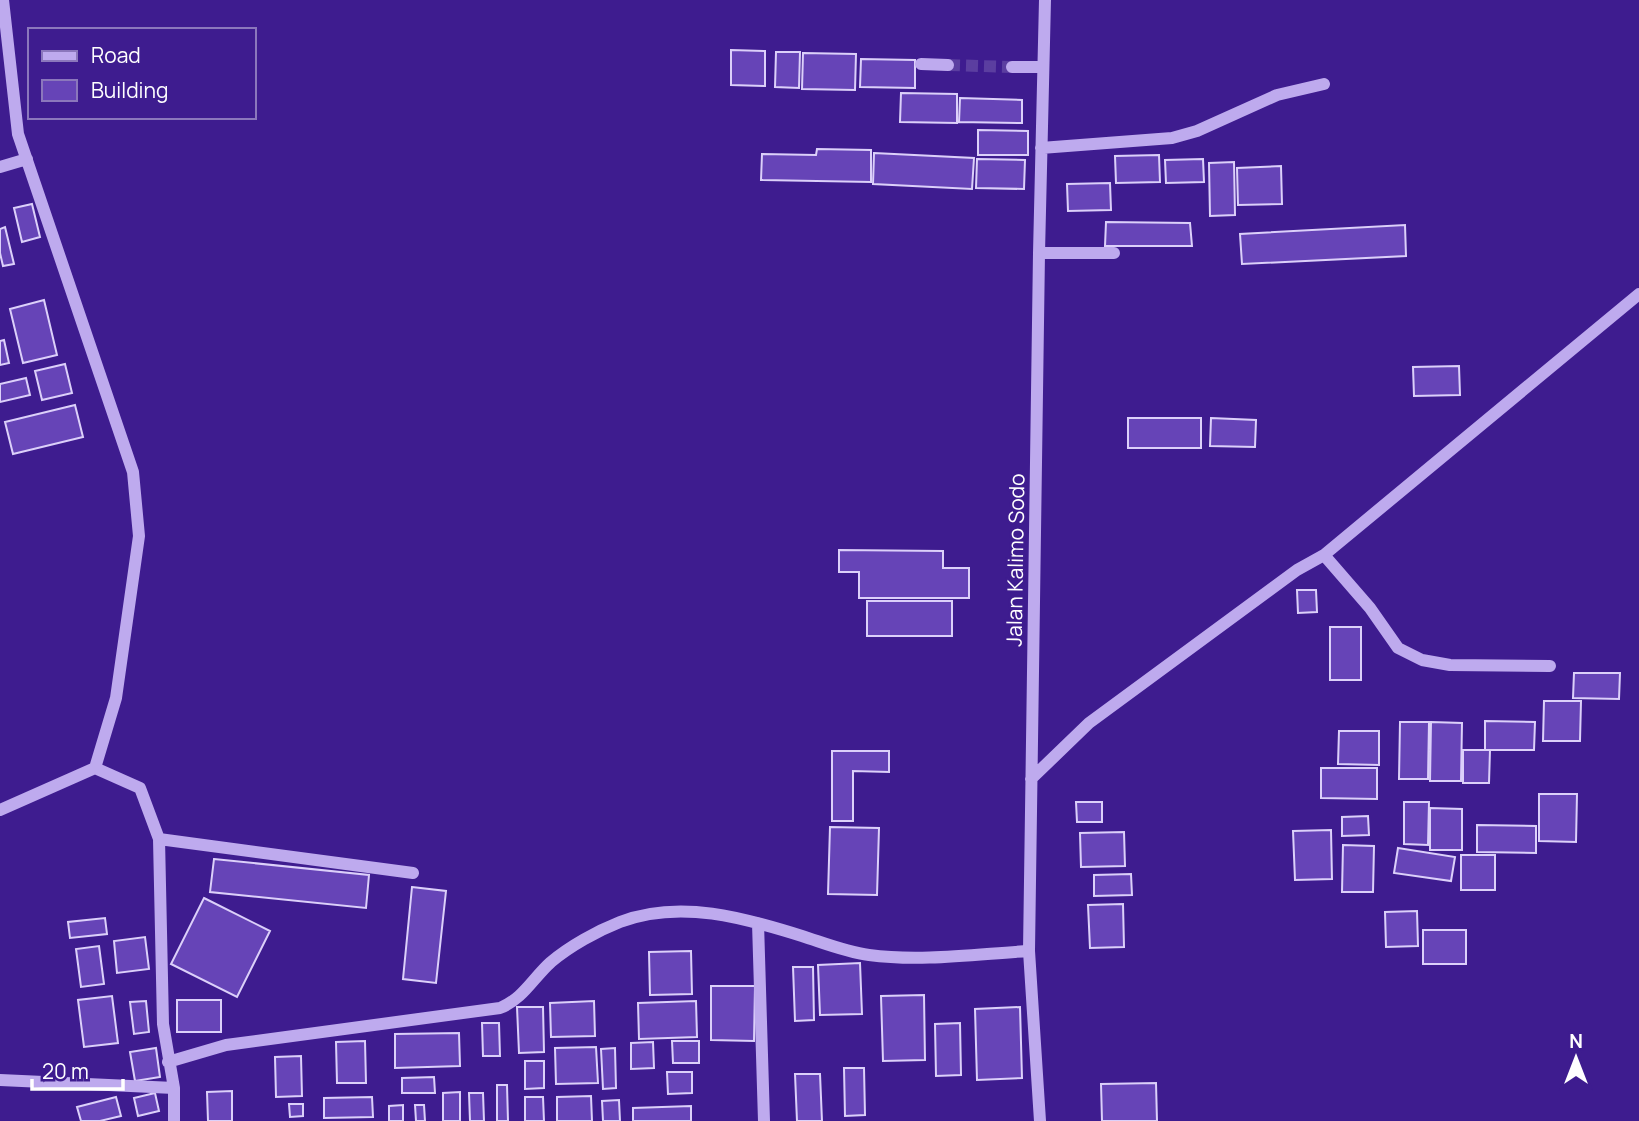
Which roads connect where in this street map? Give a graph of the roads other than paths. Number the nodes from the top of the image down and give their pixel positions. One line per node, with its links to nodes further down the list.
1 (4, 0): 9 (street)
2 (1045, 0): 6 (street, Jalan Kalimo Sodo)
3 (921, 64): 4 (street)
4 (947, 65)
5 (1012, 67): 6 (street)
6 (1043, 67): 8 (street, Jalan Kalimo Sodo)
7 (1324, 84): 8 (street)
8 (1041, 148): 11 (street, Jalan Kalimo Sodo)
9 (27, 159): 10 (street); 16 (street)
10 (0, 167)
11 (1039, 253): 12 (street); 17 (street, Jalan Kalimo Sodo)
12 (1114, 253)
13 (1639, 294): 14 (street)
14 (1324, 555): 15 (street); 17 (street)
15 (1550, 666)
16 (95, 768): 18 (street); 19 (street)
17 (1031, 779): 22 (street, Jalan Kalimo Sodo)
18 (0, 810)
19 (159, 839): 20 (street); 23 (street)
20 (413, 873)
21 (758, 923): 22 (street); 23 (street); 27 (street)
22 (1029, 951): 28 (street, Jalan Kalimo Sodo)
23 (169, 1062): 25 (street)
24 (0, 1080): 25 (street)
25 (174, 1088): 26 (street)
26 (174, 1121)
27 (764, 1121)
28 (1040, 1121)

